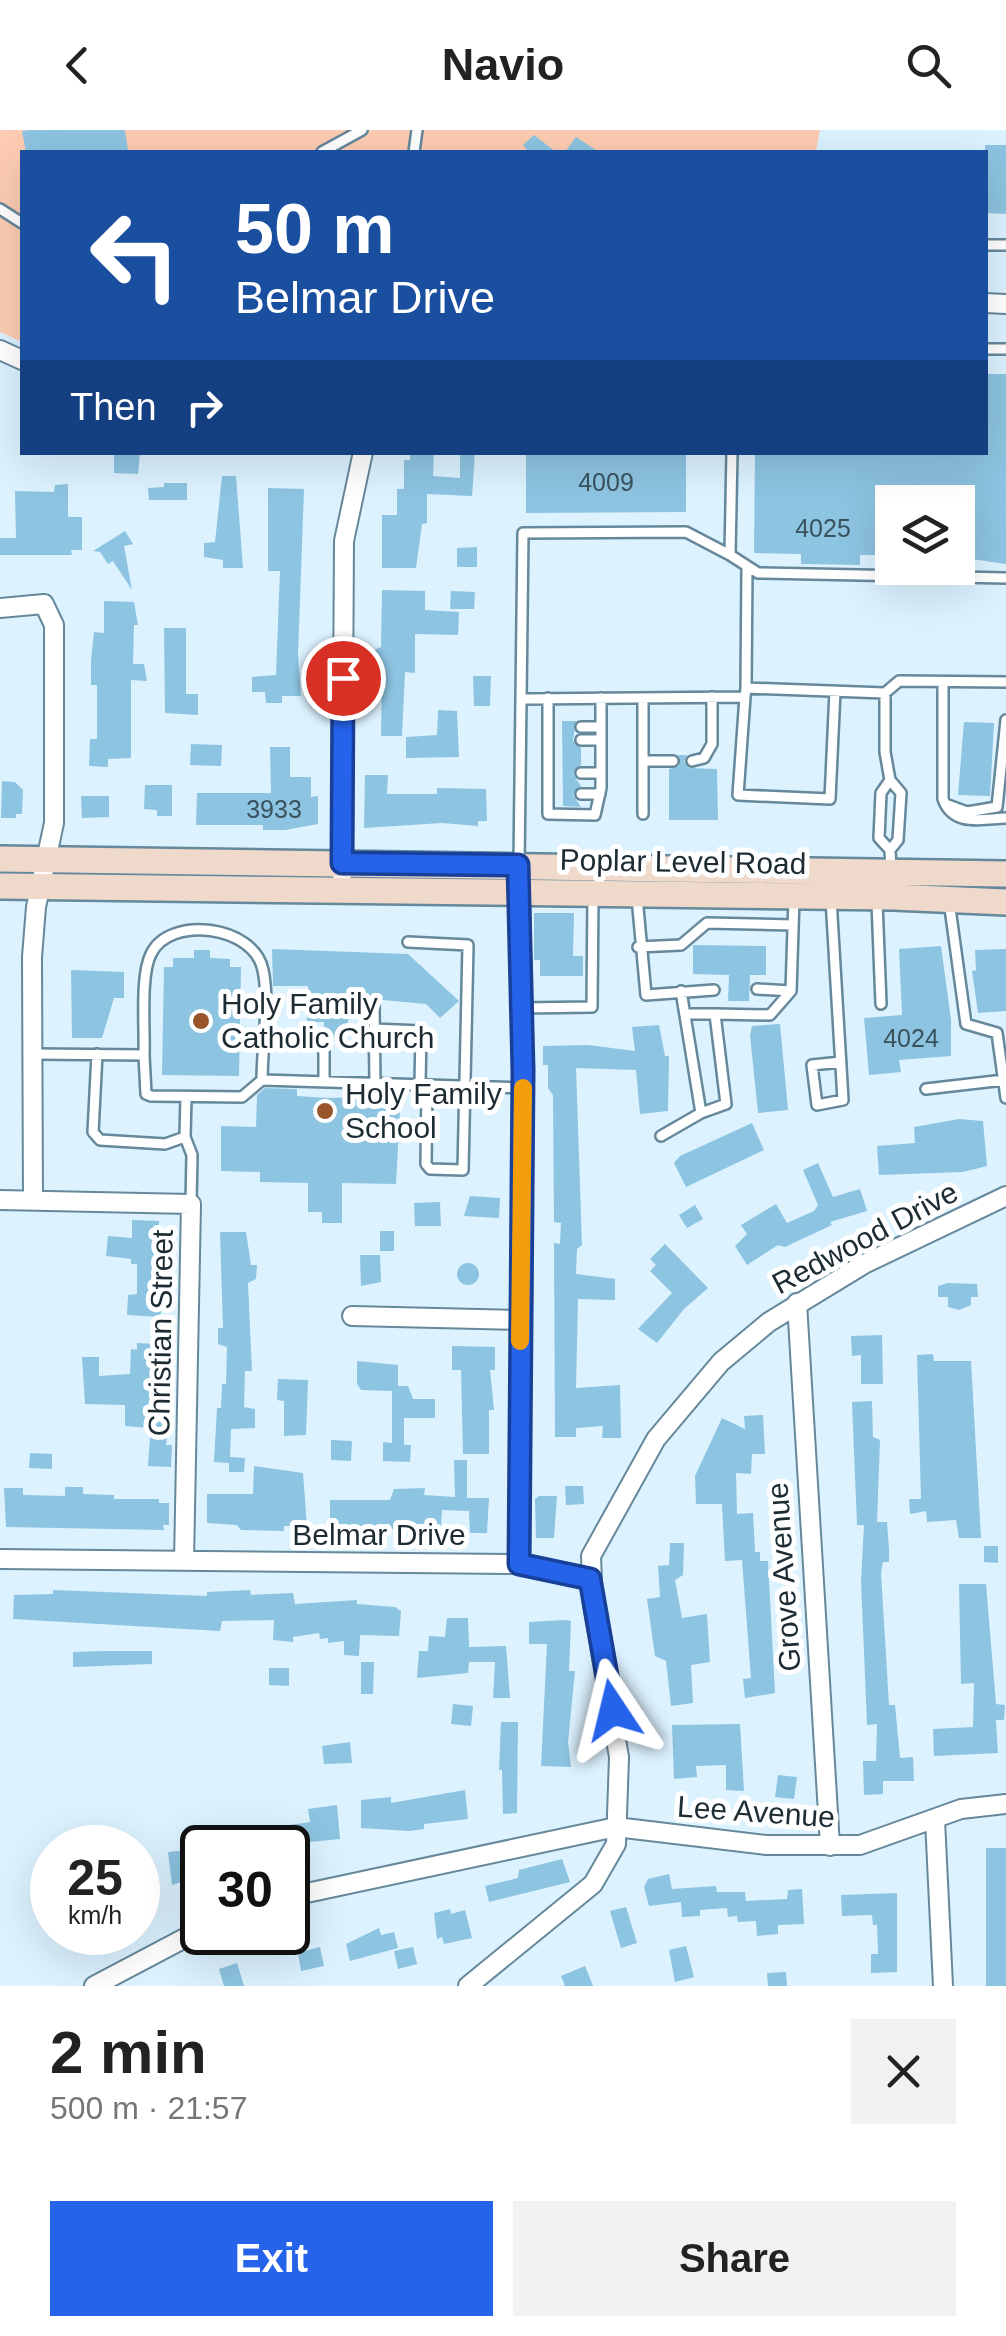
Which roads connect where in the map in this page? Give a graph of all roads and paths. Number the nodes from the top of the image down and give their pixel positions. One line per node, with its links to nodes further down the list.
1 (362, 130): 2 (lane)
2 (326, 150)
3 (362, 455): 50 (street)
4 (732, 455): 5 (lane)
5 (730, 555): 6 (lane); 15 (lane)
6 (748, 566): 7 (lane); 12 (lane)
7 (1006, 578)
8 (0, 608): 48 (street)
9 (943, 682): 10 (lane); 13 (lane); 40 (lane)
10 (1006, 682)
11 (835, 691): 12 (lane); 12 (lane); 13 (lane)
12 (746, 693): 14 (lane)
13 (885, 693): 35 (lane)
14 (712, 697): 18 (lane); 28 (lane)
15 (523, 698): 16 (lane); 51 (lane)
16 (548, 698): 17 (lane); 21 (lane)
17 (601, 698): 18 (lane); 20 (lane)
18 (643, 698): 29 (lane)
19 (1006, 720): 40 (lane)
20 (601, 726): 23 (lane); 26 (lane)
21 (548, 727): 22 (lane); 27 (lane)
22 (562, 727)
23 (581, 727)
24 (562, 740): 27 (lane)
25 (581, 740): 26 (lane)
26 (601, 740): 32 (lane)
27 (548, 741): 31 (lane)
28 (692, 760)
29 (643, 761): 30 (lane); 45 (lane)
30 (673, 761)
31 (548, 772): 33 (lane); 36 (lane)
32 (601, 772): 34 (lane); 39 (lane)
33 (562, 773)
34 (581, 773)
35 (890, 780): 49 (lane); 49 (lane)
36 (548, 794): 37 (lane); 41 (lane)
37 (562, 794)
38 (581, 794): 39 (lane)
39 (600, 794): 44 (lane)
40 (943, 799): 46 (lane)
41 (548, 807): 42 (lane); 44 (lane)
42 (562, 807)
43 (581, 807): 44 (lane)
44 (596, 807)
45 (642, 814)
46 (1006, 818)
47 (0, 860): 48 (main road, Poplar Level Road)
48 (48, 860): 50 (main road, Poplar Level Road); 54 (street)
49 (891, 860): 51 (main road, Poplar Level Road); 52 (main road, Poplar Level Road); 61 (main road)
50 (342, 863): 51 (main road, Poplar Level Road); 55 (street)
51 (518, 865): 56 (street)
52 (1006, 874)
53 (0, 886): 54 (main road, Poplar Level Road)
54 (42, 887): 55 (main road, Poplar Level Road); 78 (street)
55 (342, 890): 56 (main road, Poplar Level Road)
56 (520, 892): 57 (main road, Poplar Level Road); 73 (street)
57 (594, 893): 58 (main road, Poplar Level Road); 73 (lane)
58 (637, 894): 59 (main road, Poplar Level Road); 66 (lane)
59 (794, 896): 60 (main road, Poplar Level Road); 64 (lane)
60 (831, 896): 61 (main road, Poplar Level Road); 81 (lane)
61 (885, 897): 62 (main road, Poplar Level Road); 72 (lane)
62 (948, 899): 63 (main road, Poplar Level Road); 83 (lane)
63 (1006, 902)
64 (793, 925): 66 (lane); 70 (lane)
65 (408, 942): 87 (lane)
66 (638, 947): 69 (lane)
67 (757, 989): 70 (lane)
68 (714, 990): 69 (lane)
69 (682, 991): 74 (lane)
70 (791, 991): 75 (lane)
71 (374, 1004): 76 (lane)
72 (881, 1004)
73 (522, 1008): 88 (street)
74 (685, 1014): 75 (lane); 92 (lane)
75 (715, 1014): 92 (lane)
76 (374, 1029): 85 (lane); 86 (lane)
77 (324, 1049): 84 (lane)
78 (31, 1054): 79 (lane); 97 (street)
79 (97, 1054): 80 (lane); 94 (lane)
80 (144, 1054): 82 (lane); 90 (lane)
81 (841, 1062): 81 (lane)
82 (262, 1080): 84 (lane); 90 (lane)
83 (1004, 1080): 89 (lane); 91 (lane)
84 (324, 1082): 85 (lane)
85 (375, 1083): 86 (lane)
86 (424, 1085): 87 (lane); 87 (lane)
87 (468, 1086): 88 (lane)
88 (523, 1088): 101 (street)
89 (926, 1089)
90 (186, 1097): 94 (lane)
91 (1006, 1098)
92 (701, 1113): 93 (lane)
93 (662, 1136)
94 (185, 1138): 98 (lane)
95 (1006, 1196): 99 (street, Redwood Drive)
96 (0, 1200): 97 (street, Christian Street)
97 (33, 1200): 98 (street, Christian Street)
98 (191, 1204): 103 (street, Christian Street)
99 (797, 1303): 105 (street, Redwood Drive); 109 (street, Grove Avenue)
100 (352, 1316): 101 (street)
101 (520, 1320): 104 (street)
102 (0, 1559): 103 (street, Belmar Drive)
103 (184, 1561): 104 (street, Belmar Drive)
104 (519, 1564): 105 (street, Belmar Drive)
105 (590, 1579): 108 (street)
106 (1006, 1804): 107 (street, Lee Avenue)
107 (935, 1820): 109 (street, Lee Avenue); 114 (street)
108 (616, 1827): 109 (street, Lee Avenue); 110 (street); 113 (street)
109 (830, 1846)
110 (310, 1892)
111 (180, 1941): 112 (street)
112 (94, 1986)
113 (468, 1986)
114 (943, 1986)

